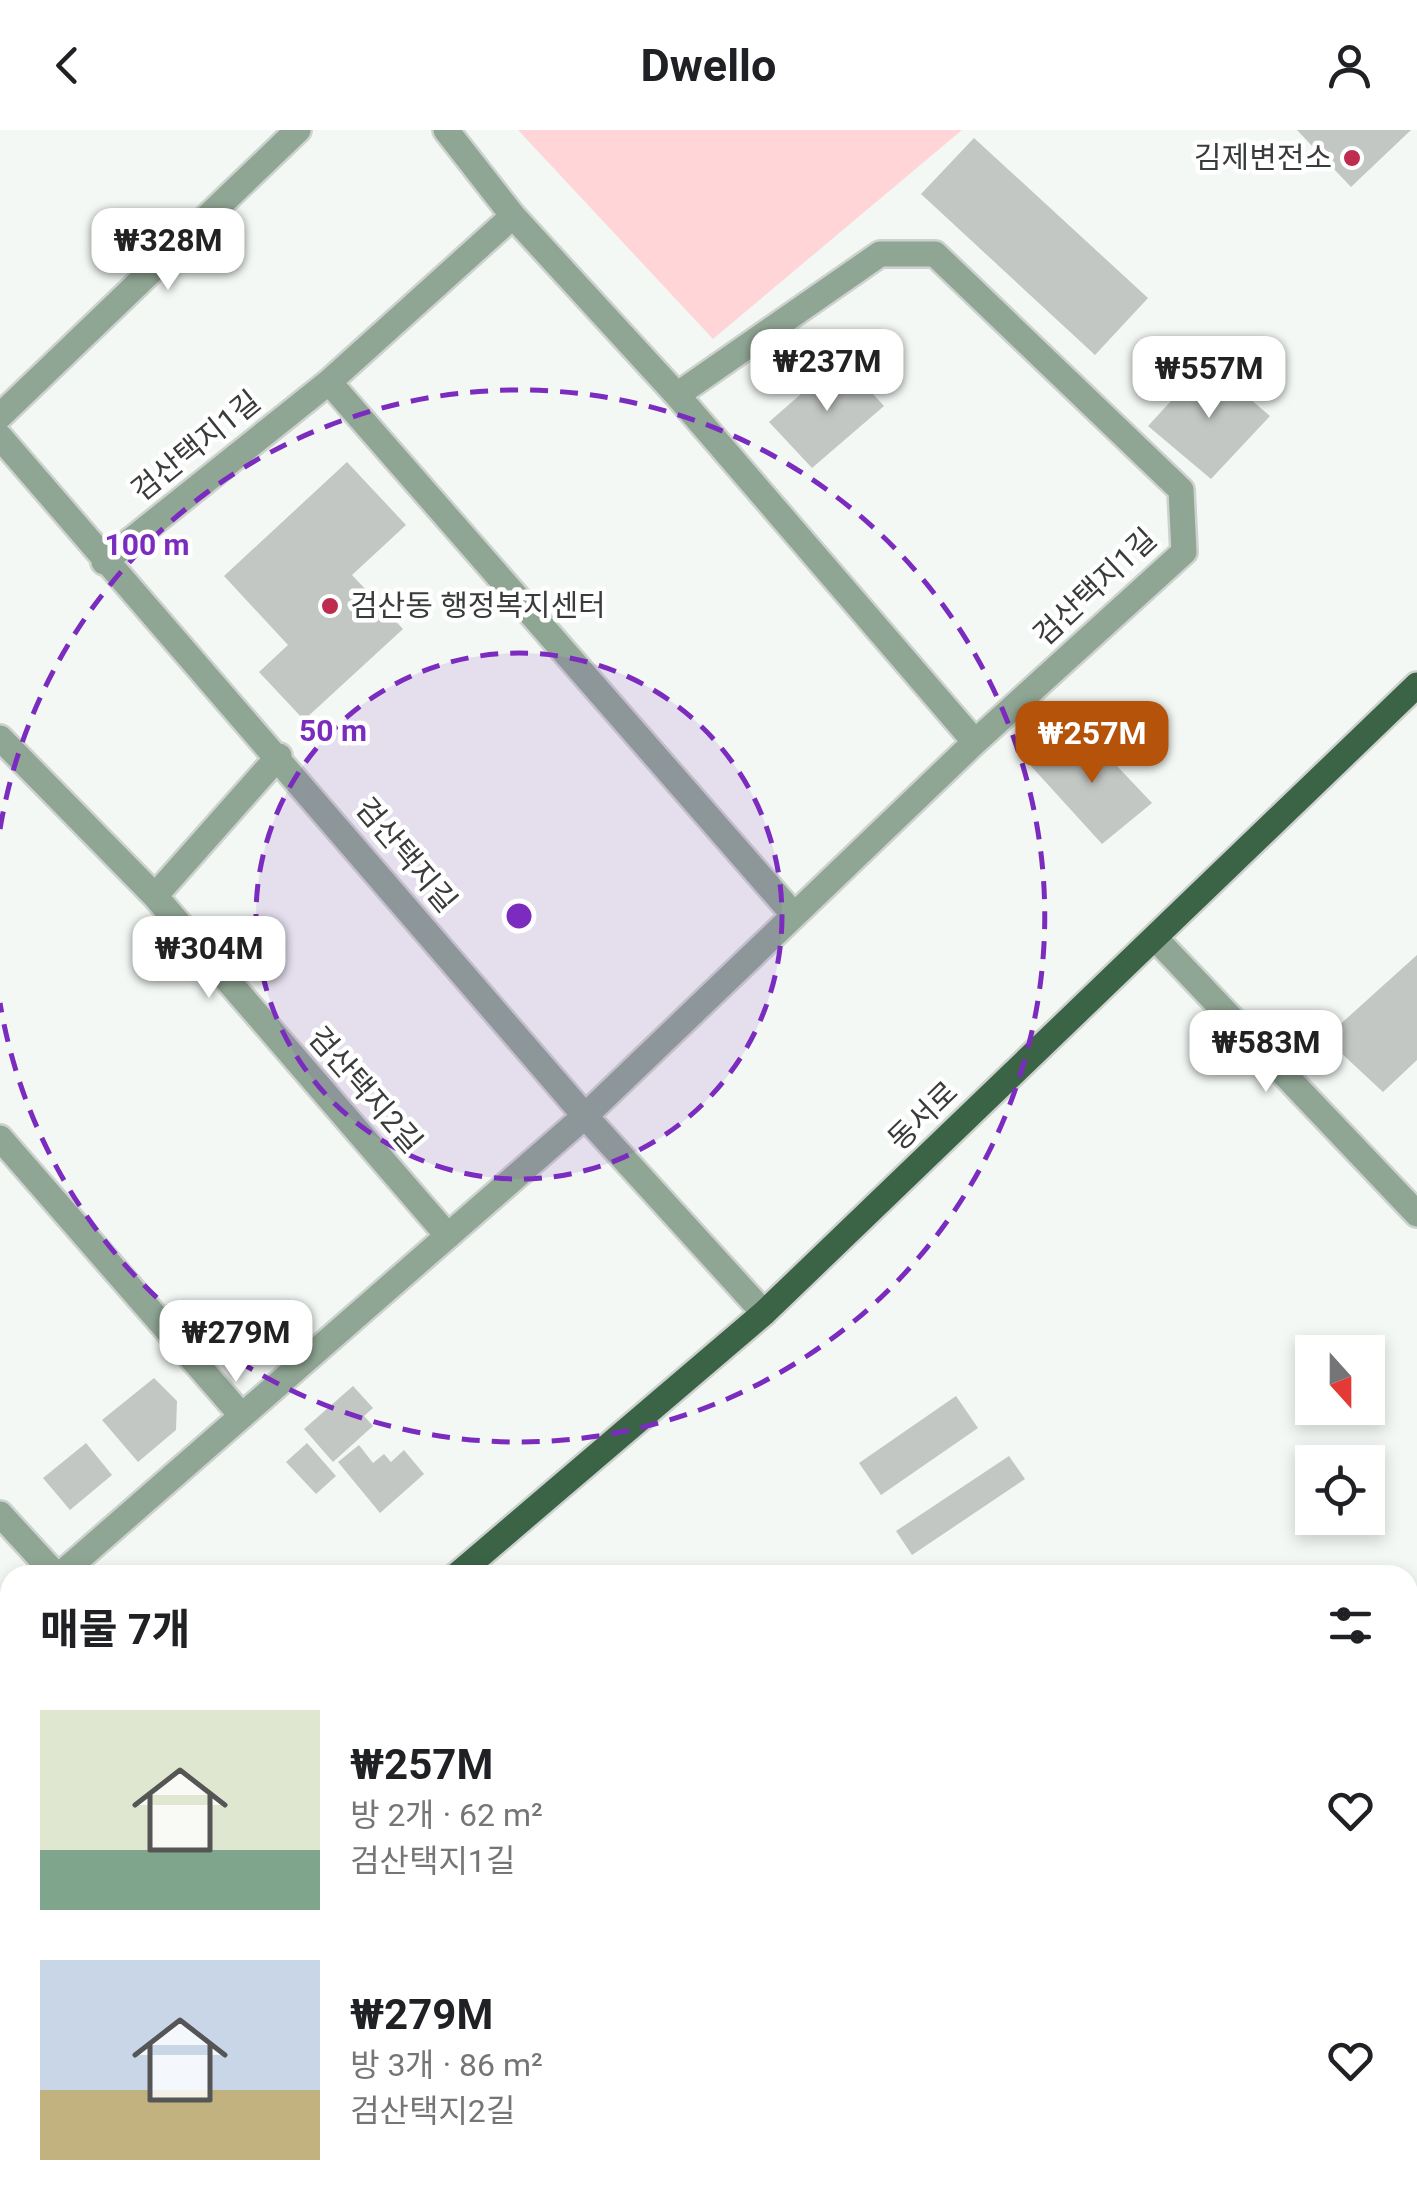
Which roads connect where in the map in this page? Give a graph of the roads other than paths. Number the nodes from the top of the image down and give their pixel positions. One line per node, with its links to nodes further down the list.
1 (298, 130): 6 (street)
2 (446, 130): 3 (street)
3 (513, 216): 4 (street, 검산택지1길); 5 (street)
4 (329, 382): 8 (street, 검산택지1길); 14 (street)
5 (677, 395): 11 (street); 11 (street, 검산택지1길)
6 (0, 416)
7 (0, 437): 8 (street, 검산택지길)
8 (104, 562): 12 (street, 검산택지길)
9 (1417, 685): 15 (main road, 동서로)
10 (0, 738): 13 (street, 검산택지2길)
11 (975, 742): 14 (street, 검산택지1길)
12 (279, 756): 13 (street); 16 (street, 검산택지길)
13 (155, 896): 19 (street, 검산택지2길)
14 (794, 915): 16 (street, 검산택지1길)
15 (1155, 938): 18 (street); 20 (main road, 동서로)
16 (585, 1116): 19 (street); 20 (street, 검산택지길)
17 (0, 1138): 21 (street)
18 (1417, 1214)
19 (448, 1236): 21 (street)
20 (764, 1314): 25 (main road, 동서로)
21 (242, 1416): 24 (street)
22 (0, 1514): 23 (street)
23 (48, 1565)
24 (70, 1565)
25 (469, 1565)

